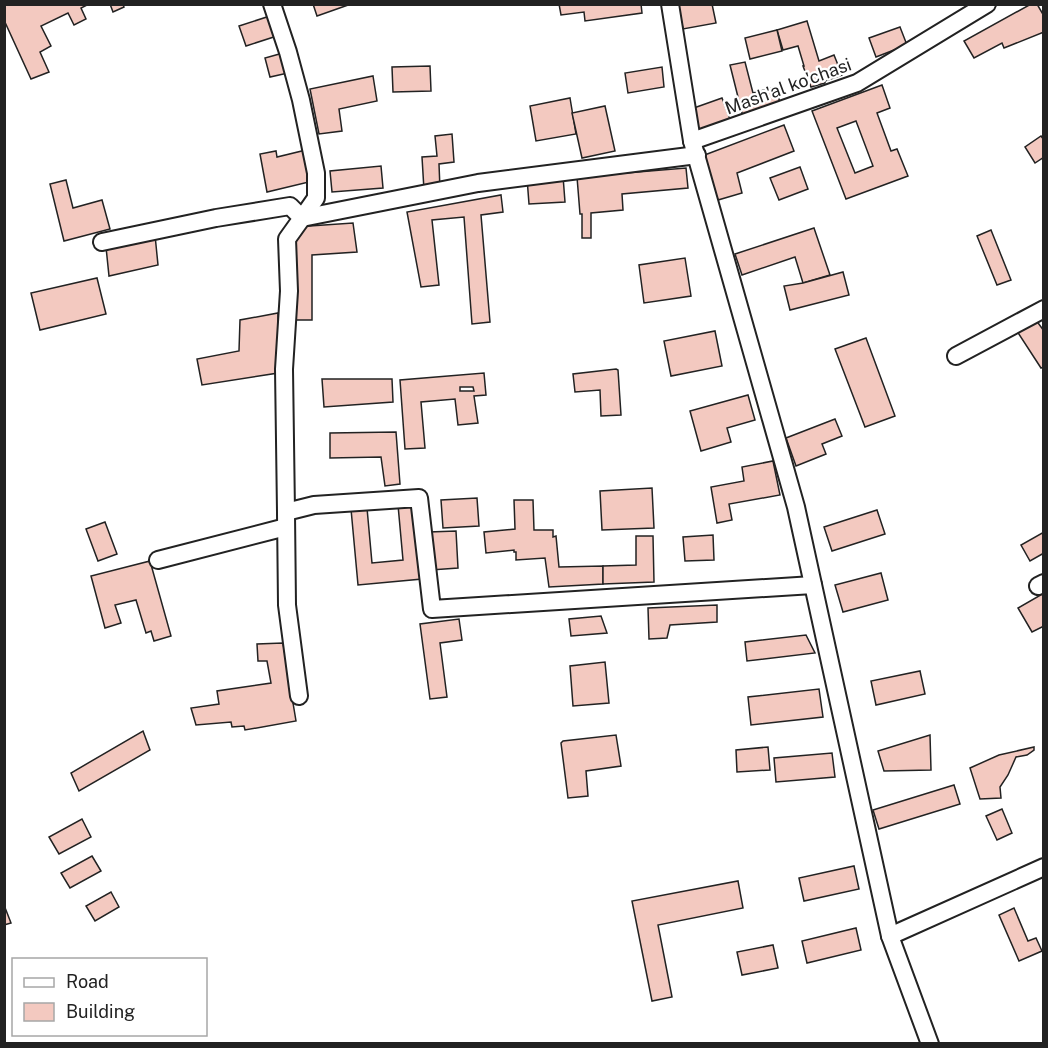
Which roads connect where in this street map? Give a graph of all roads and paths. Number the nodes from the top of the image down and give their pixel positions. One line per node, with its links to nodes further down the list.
1 (272, 4): 5 (street)
2 (670, 4): 4 (street)
3 (987, 4): 4 (street, Mash'al ko'chasi)
4 (694, 148): 5 (street, Mash'al ko'chasi); 11 (street)
5 (302, 218): 6 (street); 9 (street)
6 (102, 242)
7 (1044, 309): 8 (street)
8 (956, 356)
9 (286, 519): 10 (street); 11 (street); 12 (street)
10 (158, 560)
11 (813, 585): 14 (street)
12 (299, 696)
13 (1044, 867): 14 (street)
14 (890, 936): 15 (street)
15 (930, 1044)

